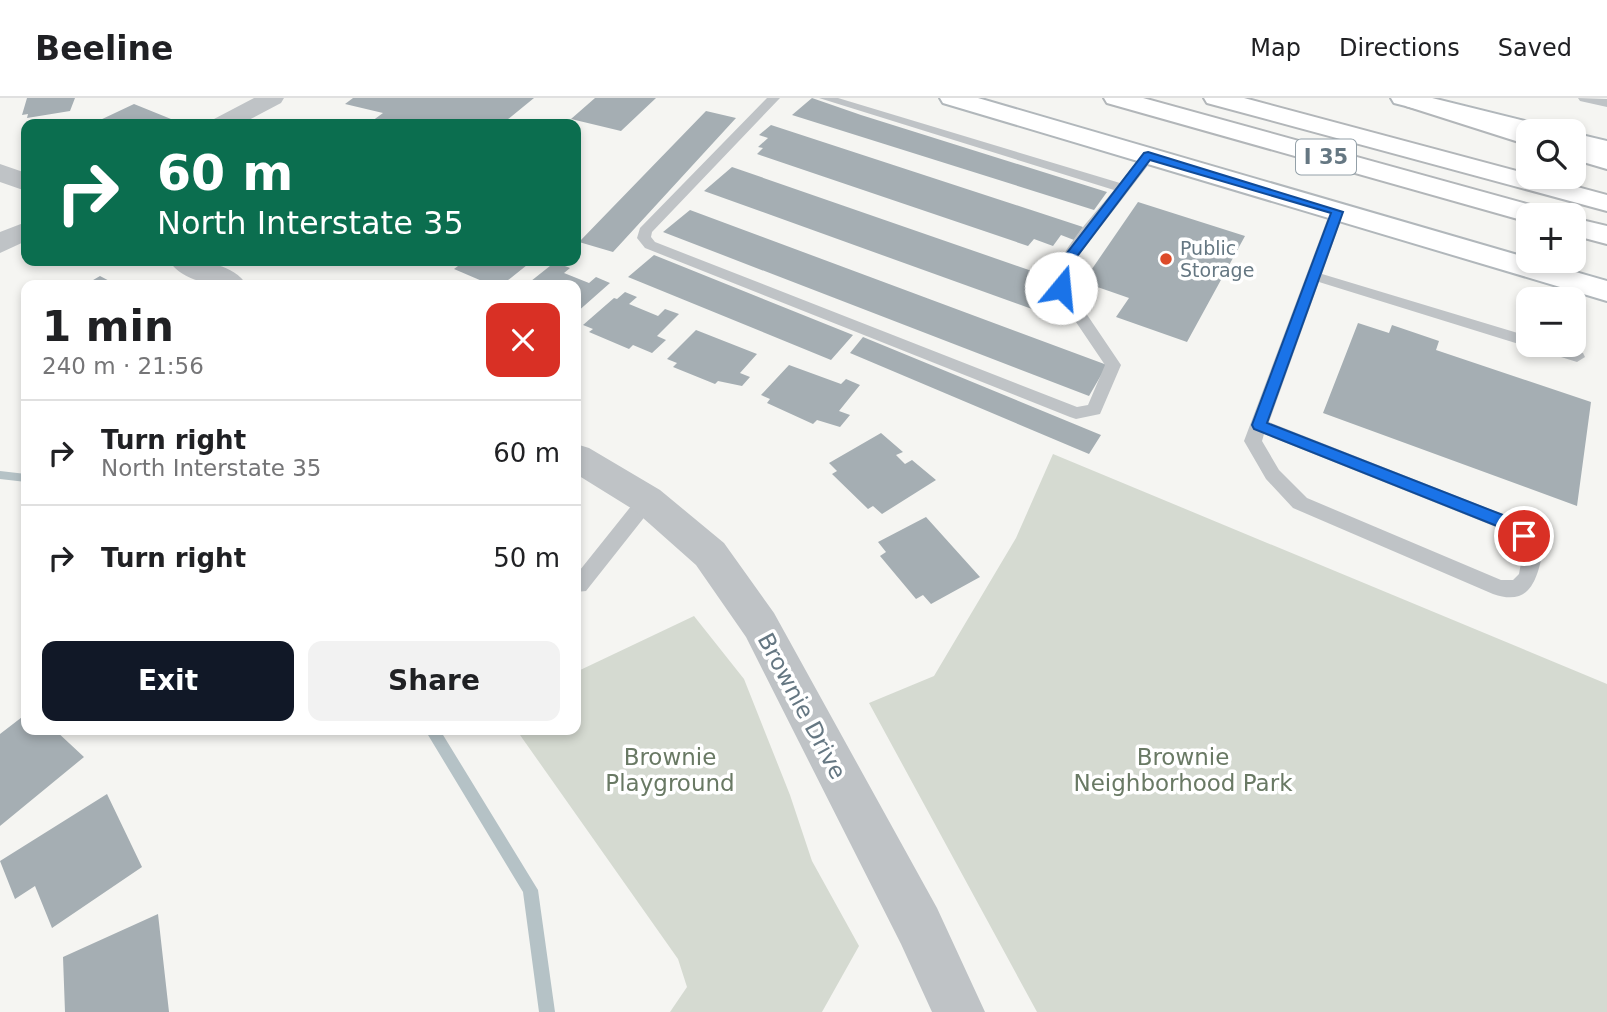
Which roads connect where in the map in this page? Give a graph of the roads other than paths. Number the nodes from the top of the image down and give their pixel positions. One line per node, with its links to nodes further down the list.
1 (272, 98): 10 (street)
2 (774, 98): 20 (lane)
3 (825, 98): 20 (lane)
4 (952, 98): 16 (main road)
5 (1116, 98): 22 (main road, I 35)
6 (1216, 98): 21 (main road, I 35)
7 (1584, 98): 9 (lane)
8 (1409, 100): 11 (main road); 12 (main road)
9 (1607, 103)
10 (232, 119)
11 (1516, 126)
12 (1516, 132)
13 (1586, 144): 14 (main road)
14 (1607, 149)
15 (1586, 155): 17 (main road)
16 (1148, 156): 20 (lane); 23 (main road)
17 (1607, 161)
18 (0, 172): 19 (street)
19 (21, 181)
20 (1121, 188)
21 (1607, 203)
22 (1516, 210)
23 (1337, 212): 29 (lane); 31 (main road)
24 (1586, 229): 26 (main road)
25 (21, 233): 27 (street)
26 (1607, 235)
27 (0, 244)
28 (194, 266): 30 (street)
29 (1314, 276): 32 (lane); 35 (lane)
30 (223, 280)
31 (1607, 291)
32 (1516, 338)
33 (1574, 357): 34 (lane)
34 (1577, 358)
35 (1259, 425): 35 (lane)
36 (581, 460): 37 (street, Brownie Drive)
37 (647, 500): 38 (lane); 39 (street, Brownie Drive)
38 (581, 582)
39 (959, 1012)

